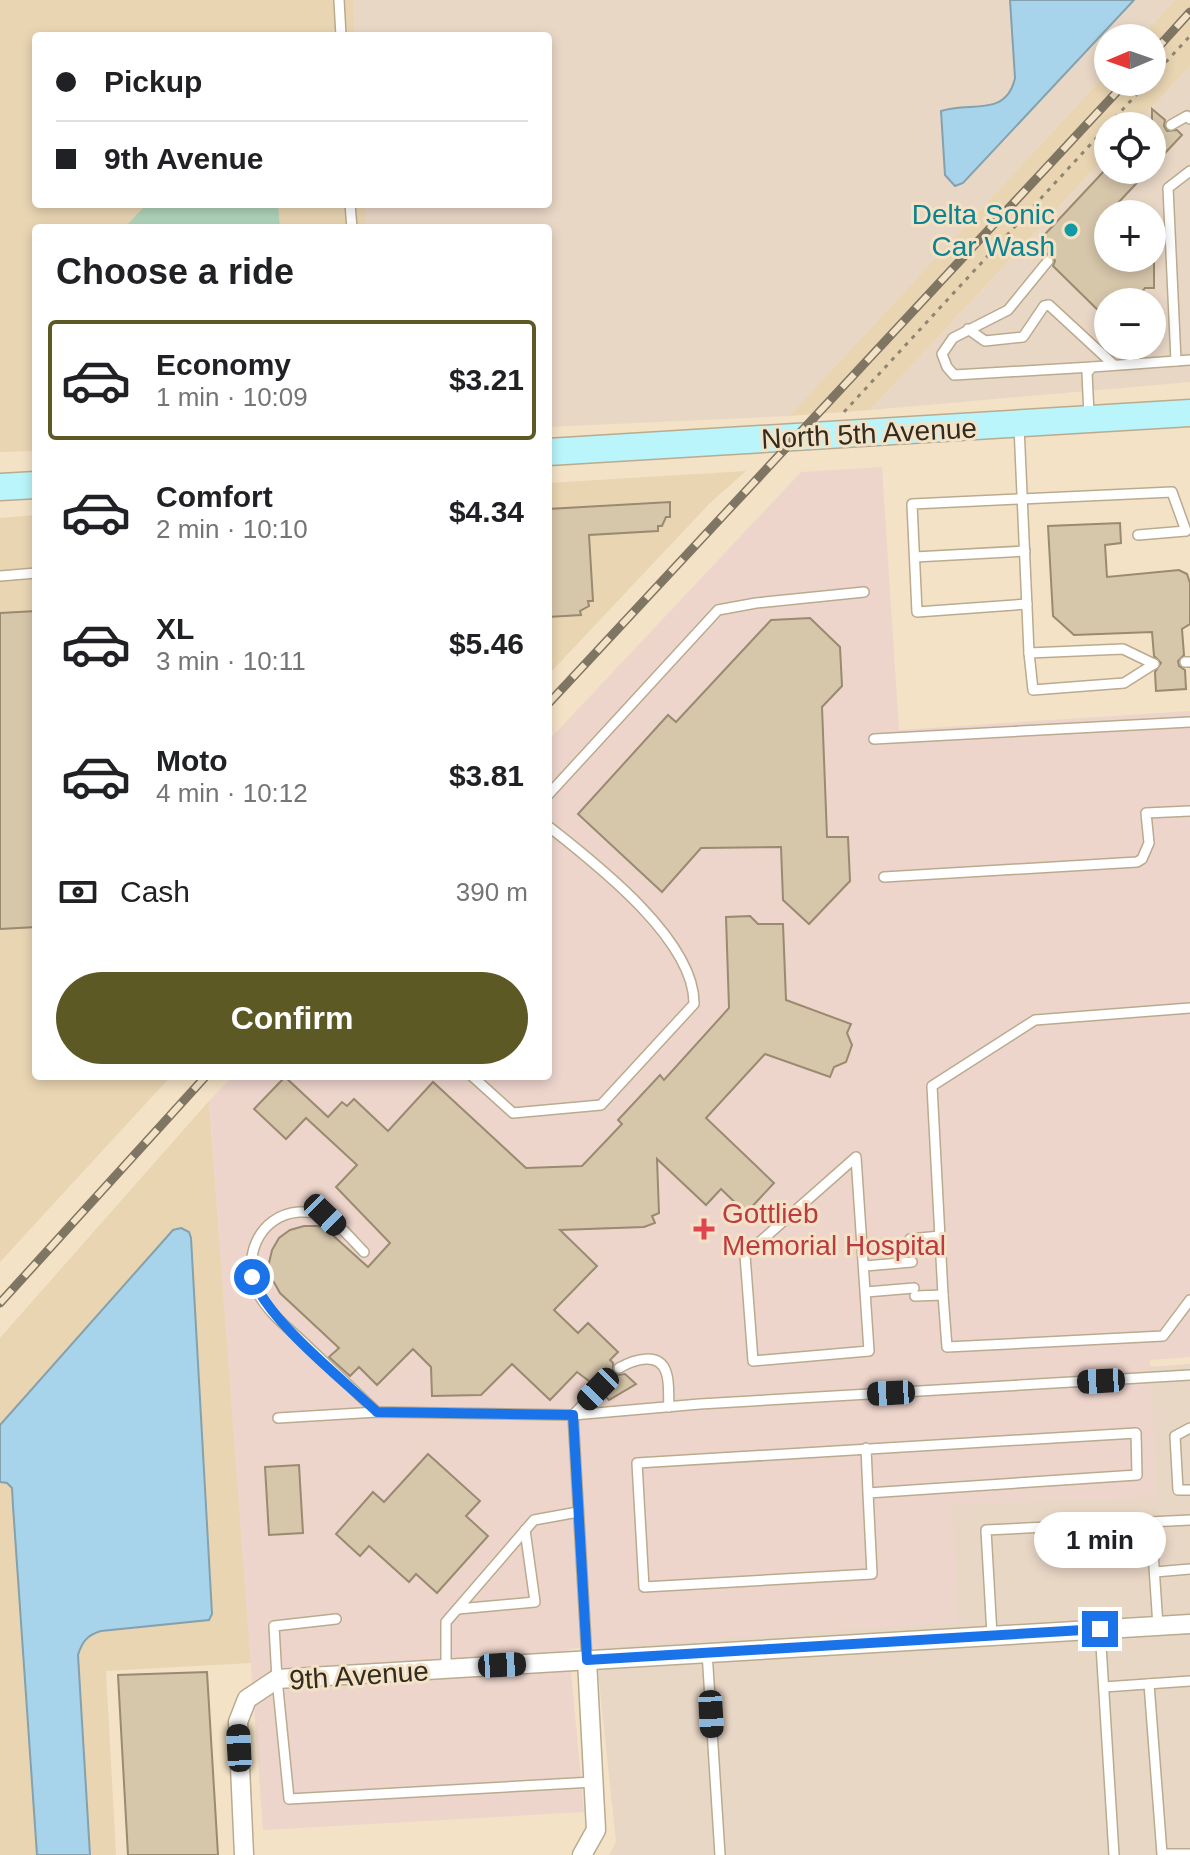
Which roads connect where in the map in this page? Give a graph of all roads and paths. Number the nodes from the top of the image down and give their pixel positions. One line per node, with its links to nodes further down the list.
1 (339, 0): 2 (lane)
2 (341, 32)
3 (1190, 36): 4 (path)
4 (1166, 62)
5 (1135, 96): 18 (path)
6 (1190, 119): 7 (lane)
7 (1171, 125)
8 (1190, 171): 12 (lane)
9 (1048, 261): 10 (lane)
10 (968, 329): 13 (lane); 14 (lane)
11 (1190, 360): 12 (lane)
12 (1176, 361): 13 (lane)
13 (1114, 365): 14 (lane)
14 (1092, 367): 16 (lane)
15 (1190, 413): 16 (street, North 5th Avenue)
16 (1089, 419): 17 (street, North 5th Avenue)
17 (1019, 424): 18 (street, North 5th Avenue); 22 (lane)
18 (822, 436): 19 (street, North 5th Avenue)
19 (552, 452)
20 (32, 485): 21 (street)
21 (0, 487)
22 (1022, 497): 23 (lane); 24 (lane); 25 (lane)
23 (1138, 535)
24 (1025, 551): 25 (lane); 29 (lane)
25 (915, 557): 29 (lane)
26 (32, 573): 27 (lane)
27 (0, 576)
28 (864, 592): 33 (lane)
29 (1027, 604): 30 (lane)
30 (1029, 653): 30 (lane)
31 (1190, 722): 32 (lane)
32 (874, 739)
33 (552, 791)
34 (1190, 811): 36 (lane)
35 (552, 830): 38 (lane)
36 (884, 877)
37 (1190, 1008): 39 (lane)
38 (476, 1080)
39 (940, 1236): 40 (lane); 45 (lane)
40 (910, 1239)
41 (364, 1252): 51 (lane)
42 (912, 1262): 43 (lane)
43 (865, 1266): 44 (lane); 44 (lane)
44 (866, 1292): 45 (lane)
45 (943, 1295): 46 (lane)
46 (1190, 1300)
47 (619, 1368): 50 (lane)
48 (1190, 1375): 50 (lane)
49 (598, 1389): 52 (lane)
50 (669, 1407): 52 (lane)
51 (377, 1412): 52 (lane); 53 (lane)
52 (573, 1415): 58 (lane)
53 (278, 1418)
54 (1190, 1428): 56 (lane)
55 (866, 1448): 57 (lane); 57 (lane); 57 (lane)
56 (1190, 1490)
57 (868, 1493)
58 (578, 1512): 61 (lane); 71 (lane)
59 (1190, 1520): 60 (lane)
60 (1151, 1522): 63 (lane); 69 (lane)
61 (525, 1530): 64 (lane); 64 (lane)
62 (1190, 1569): 63 (lane)
63 (1155, 1572): 67 (lane)
64 (458, 1609): 72 (lane)
65 (336, 1619): 73 (lane)
66 (1190, 1624): 67 (street, 9th Avenue)
67 (1158, 1626): 68 (street, 9th Avenue)
68 (1100, 1629): 69 (street, 9th Avenue); 76 (lane)
69 (992, 1635): 70 (street, 9th Avenue)
70 (707, 1652): 71 (street, 9th Avenue); 81 (lane)
71 (587, 1660): 72 (street, 9th Avenue); 77 (street)
72 (446, 1669): 73 (street, 9th Avenue)
73 (277, 1679): 77 (lane); 79 (street, 9th Avenue)
74 (1190, 1681): 75 (lane)
75 (1149, 1684): 76 (lane); 84 (lane)
76 (1104, 1687): 82 (lane)
77 (593, 1782): 80 (street)
78 (1190, 1854): 84 (lane)
79 (244, 1855)
80 (582, 1855)
81 (720, 1855)
82 (1114, 1855)
83 (1152, 1855): 84 (lane)
84 (1162, 1855)

